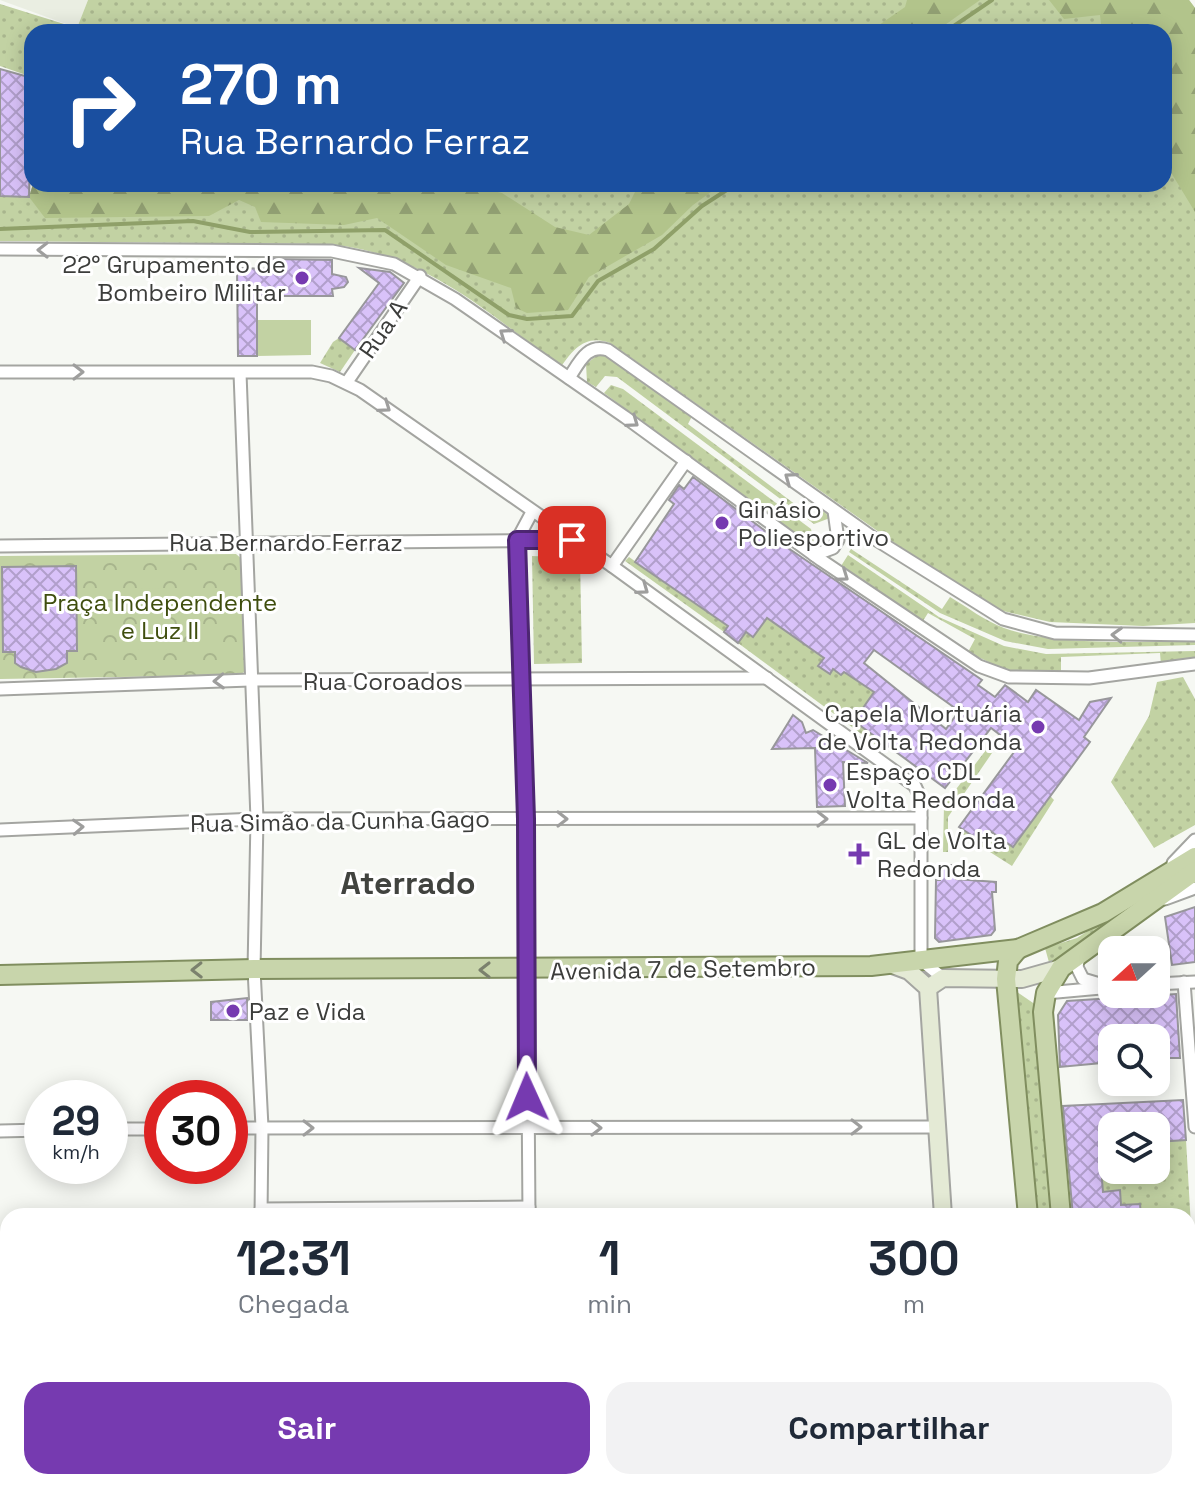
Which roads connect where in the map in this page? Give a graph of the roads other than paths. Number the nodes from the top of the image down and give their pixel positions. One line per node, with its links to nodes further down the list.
1 (0, 249): 2 (street, one-way to 1)
2 (420, 276): 5 (street, one-way to 2); 6 (street, Rua A)
3 (0, 372): 4 (street, one-way to 4)
4 (240, 373): 6 (street); 12 (street)
5 (569, 378): 7 (street, one-way to 7); 8 (street, one-way to 5)
6 (347, 382): 9 (street, one-way to 9)
7 (686, 461): 14 (street); 15 (street)
8 (834, 510): 14 (street); 16 (street, one-way to 8)
9 (532, 512): 10 (street); 11 (street)
10 (517, 540): 11 (street, Rua Bernardo Ferraz); 12 (street, Rua Bernardo Ferraz); 20 (street)
11 (572, 540): 15 (street)
12 (247, 541): 13 (street, Rua Bernardo Ferraz); 19 (street)
13 (0, 546)
14 (814, 555): 17 (street, one-way to 17)
15 (612, 566): 18 (street, one-way to 18)
16 (1195, 635)
17 (1195, 664)
18 (767, 678): 20 (street, Rua Coroados); 22 (street)
19 (250, 680): 20 (street, Rua Coroados); 21 (street, Rua Coroados, one-way to 21); 23 (street)
20 (521, 682): 24 (street)
21 (0, 689)
22 (921, 818): 24 (street, Rua Simão da Cunha Gago, one-way to 22); 34 (street)
23 (257, 819): 24 (street, Rua Simão da Cunha Gago); 25 (street, Rua Simão da Cunha Gago, one-way to 23); 37 (street)
24 (526, 819): 38 (street)
25 (0, 830)
26 (1195, 840): 29 (street, Avenida 7 de Setembro)
27 (1195, 857): 29 (main road, Avenida 7 de Setembro)
28 (1195, 871): 31 (main road)
29 (1157, 880): 32 (main road, Avenida 7 de Setembro)
30 (1195, 888): 31 (street)
31 (1150, 906): 33 (main road)
32 (1018, 949): 34 (main road, Avenida 7 de Setembro); 41 (main road)
33 (1083, 949): 36 (main road); 43 (street)
34 (923, 958): 35 (main road, Avenida 7 de Setembro); 40 (street)
35 (890, 964): 38 (main road, Avenida 7 de Setembro); 45 (street)
36 (1061, 968): 41 (street); 47 (main road)
37 (254, 969): 38 (main road, Avenida 7 de Setembro, one-way to 37); 39 (main road, Avenida 7 de Setembro, one-way to 39); 49 (street)
38 (526, 970): 52 (street)
39 (0, 975)
40 (943, 978): 41 (street); 45 (street)
41 (1006, 979): 58 (main road)
42 (1190, 982): 44 (street); 51 (street)
43 (1098, 983)
44 (1170, 983)
45 (928, 988): 50 (street)
46 (1098, 988): 47 (street)
47 (1046, 993): 59 (main road)
48 (248, 1127): 49 (street)
49 (262, 1127): 52 (street, one-way to 52); 55 (street)
50 (938, 1127): 52 (street, one-way to 50); 57 (street)
51 (1195, 1127)
52 (528, 1128): 56 (street)
53 (24, 1130): 54 (street)
54 (0, 1131)
55 (261, 1208)
56 (529, 1208)
57 (943, 1208)
58 (1027, 1208)
59 (1060, 1208)

